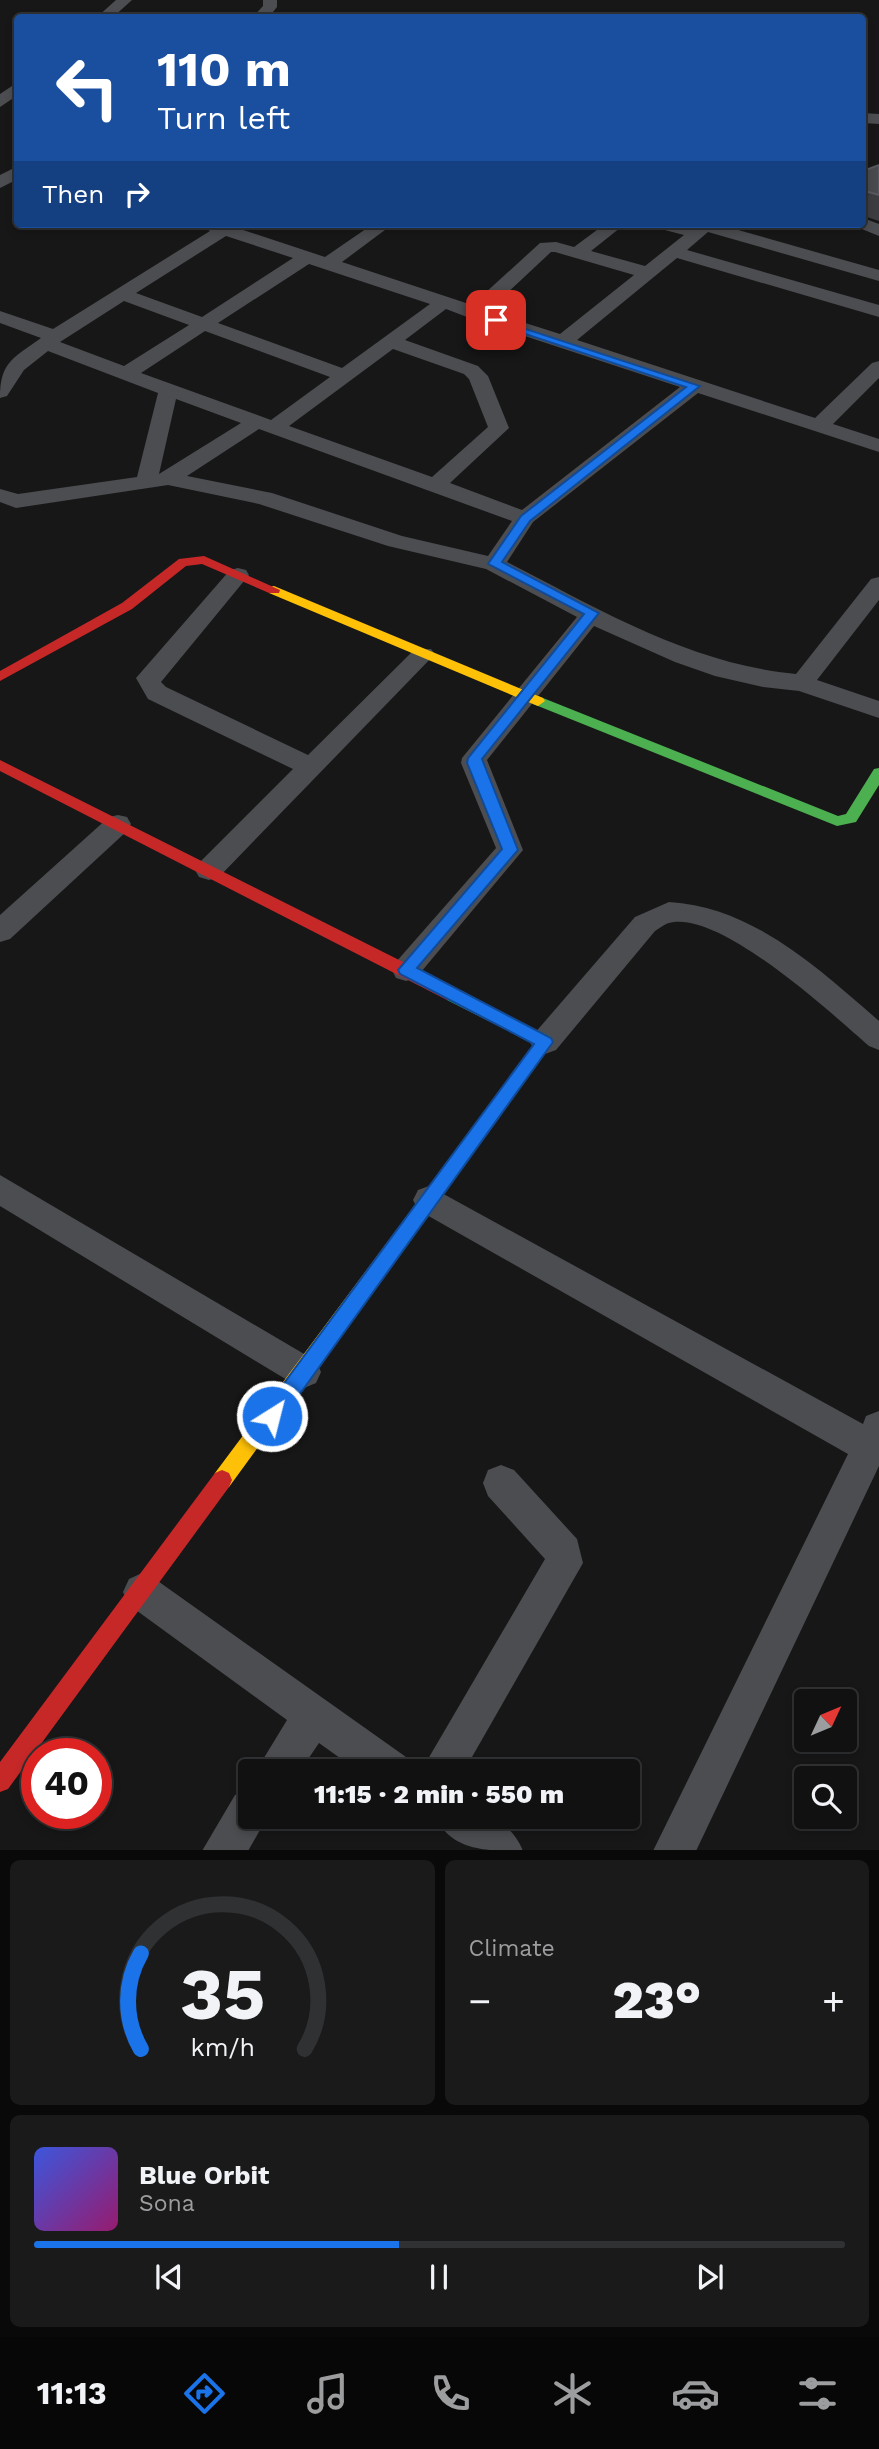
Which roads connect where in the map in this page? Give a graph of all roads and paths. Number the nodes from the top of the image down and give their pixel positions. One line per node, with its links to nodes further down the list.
1 (125, 0): 2 (street)
2 (108, 14)
3 (11, 87): 4 (street)
4 (0, 102)
5 (14, 164): 6 (street)
6 (0, 183)
7 (214, 228): 18 (street)
8 (218, 228): 14 (street)
9 (378, 228): 15 (street)
10 (611, 228): 13 (street)
11 (703, 228): 12 (street); 17 (street)
12 (674, 252): 16 (street); 20 (street)
13 (577, 253): 16 (street); 21 (street)
14 (309, 256): 15 (street); 23 (street)
15 (329, 263): 19 (street)
16 (648, 273): 26 (street)
17 (879, 276)
18 (122, 294): 23 (street); 24 (street)
19 (443, 303): 21 (street); 25 (street)
20 (879, 311)
21 (474, 313): 26 (street)
22 (0, 317): 24 (street)
23 (201, 324): 28 (street); 29 (street)
24 (50, 340): 28 (street); 31 (street)
25 (391, 341): 29 (street); 37 (street)
26 (563, 342): 30 (street)
27 (879, 367): 34 (street)
28 (126, 374): 32 (street)
29 (345, 376): 33 (street)
30 (694, 386): 34 (street); 39 (street)
31 (0, 392)
32 (168, 392): 33 (street); 36 (street)
33 (267, 424): 36 (street); 37 (street)
34 (821, 424): 35 (street)
35 (879, 446)
36 (157, 480): 38 (street); 40 (street)
37 (435, 485): 39 (street)
38 (0, 495)
39 (525, 518): 40 (street)
40 (494, 564): 43 (street)
41 (238, 575): 44 (street); 45 (street); 50 (street)
42 (879, 584): 46 (street)
43 (593, 613): 46 (street); 47 (street)
44 (423, 654): 47 (street); 50 (street)
45 (0, 677)
46 (802, 682): 48 (street)
47 (524, 696): 51 (street); 55 (street)
48 (879, 710)
49 (0, 765): 52 (street)
50 (311, 767): 53 (street)
51 (879, 773)
52 (118, 824): 53 (street); 54 (street)
53 (209, 870): 55 (street)
54 (0, 931)
55 (406, 970): 57 (street)
56 (879, 1038): 57 (street)
57 (545, 1042): 59 (street)
58 (0, 1189): 60 (street)
59 (429, 1200): 60 (street); 61 (street)
60 (304, 1372): 63 (street)
61 (874, 1437): 73 (street)
62 (501, 1483): 67 (street)
63 (142, 1592): 64 (street); 68 (street)
64 (314, 1715): 65 (street); 66 (street)
65 (284, 1759)
66 (375, 1759)
67 (448, 1759)
68 (0, 1782)
69 (238, 1828): 71 (street)
70 (473, 1829): 72 (street)
71 (223, 1850)
72 (502, 1850)
73 (674, 1850)

